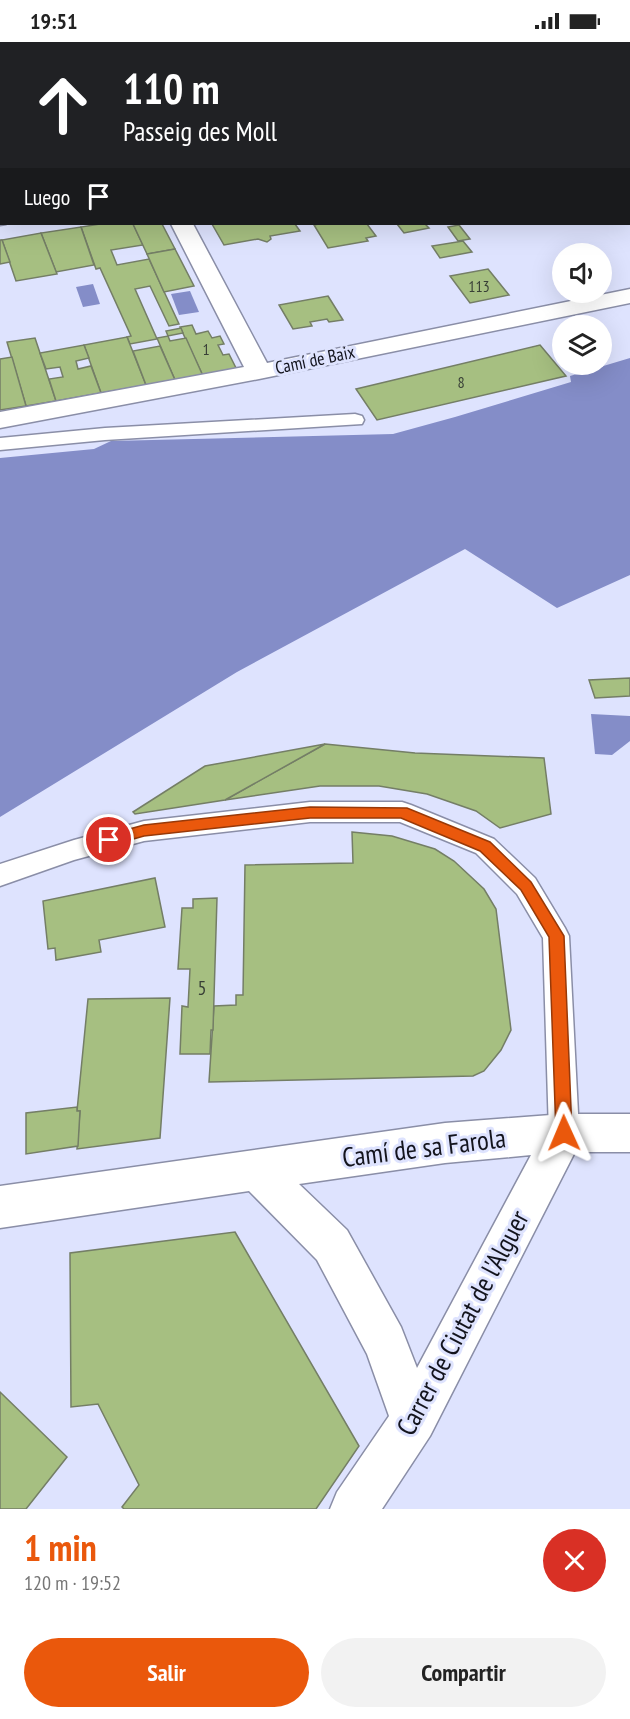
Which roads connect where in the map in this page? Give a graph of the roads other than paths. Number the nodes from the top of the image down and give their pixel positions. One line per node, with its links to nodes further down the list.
1 (183, 225): 3 (street)
2 (630, 296): 3 (street, Camí de Baix)
3 (259, 372): 4 (street, Camí de Baix)
4 (0, 420)
5 (355, 420): 6 (lane)
6 (0, 444)
7 (0, 875): 8 (lane)
8 (564, 1133): 9 (street, Camí de sa Farola); 10 (street, Camí de sa Farola); 12 (street, Carrer de Ciutat de l'Alguer)
9 (630, 1133)
10 (255, 1169): 11 (street, Camí de sa Farola); 12 (street)
11 (0, 1207)
12 (414, 1420): 13 (street, Carrer de Ciutat de l'Alguer)
13 (354, 1509)

